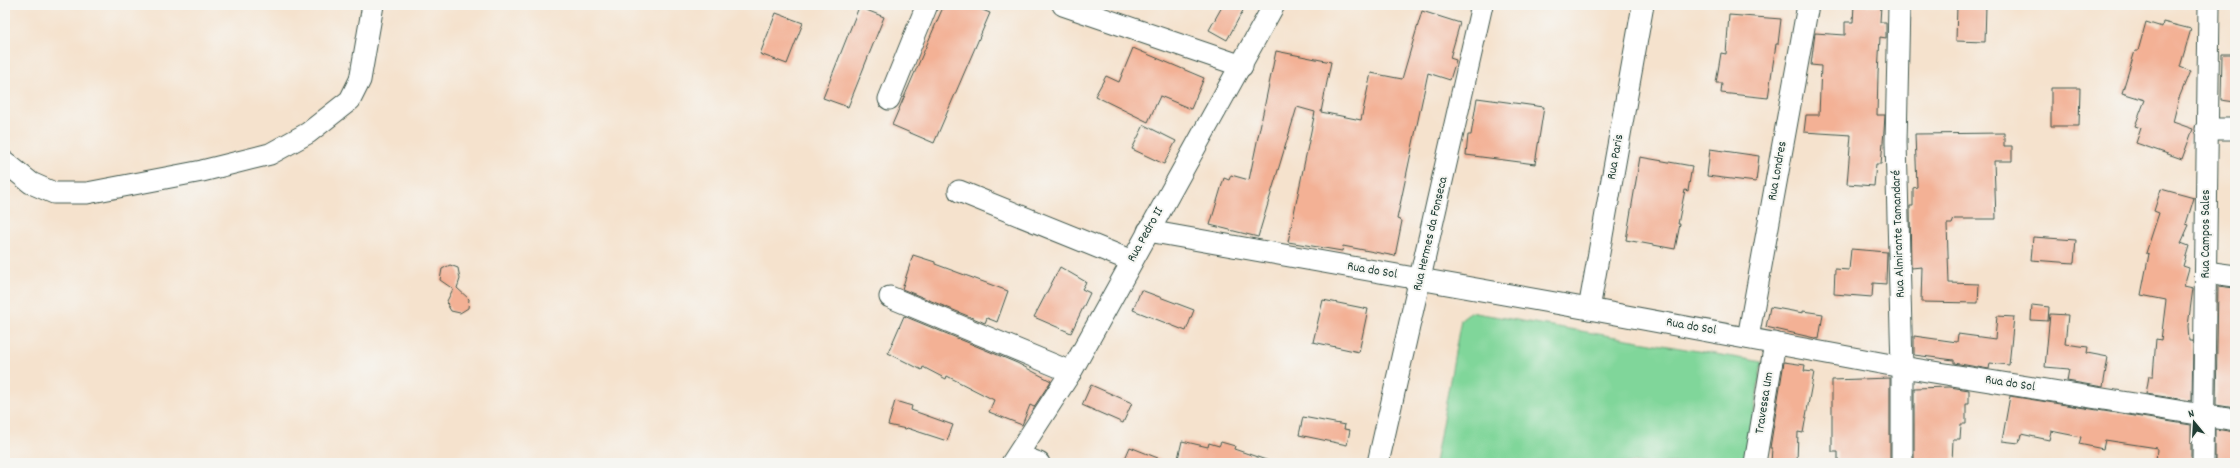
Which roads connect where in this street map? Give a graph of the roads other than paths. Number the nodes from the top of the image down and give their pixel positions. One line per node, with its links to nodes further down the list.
1 (373, 5): 14 (street)
2 (927, 5): 11 (street)
3 (1063, 5): 10 (street)
4 (1274, 5): 10 (street, Rua Pedro II)
5 (1482, 5): 20 (street, Rua Hermes da Fonseca)
6 (1643, 5): 22 (street, Rua Paris)
7 (1808, 5): 23 (street, Rua Londres)
8 (1899, 5): 25 (street, Rua Almirante Tamandaré)
9 (2209, 5): 12 (street, Rua Campos Sales)
10 (1242, 66): 16 (street, Rua Pedro II)
11 (889, 99)
12 (2206, 129): 13 (street); 18 (street, Rua Campos Sales)
13 (2235, 129)
14 (5, 162)
15 (959, 191): 17 (street)
16 (1148, 231): 17 (street, Rua Pedro II); 20 (street, Rua do Sol)
17 (1132, 261): 26 (street, Rua Pedro II)
18 (2206, 272): 19 (street); 27 (street, Rua Campos Sales)
19 (2235, 276)
20 (1421, 280): 22 (street, Rua do Sol); 31 (street, Rua Hermes da Fonseca)
21 (890, 297): 26 (street)
22 (1589, 309): 23 (street, Rua do Sol)
23 (1748, 338): 24 (street, Rua do Sol)
24 (1775, 343): 25 (street, Rua do Sol); 32 (street, Travessa Um)
25 (1902, 367): 27 (street, Rua do Sol); 33 (street, Rua Almirante Tamandaré)
26 (1071, 372): 29 (street, Rua Pedro II)
27 (2204, 415): 28 (street, Rua do Sol); 34 (street, Rua Campos Sales)
28 (2235, 420)
29 (1015, 459): 30 (street)
30 (1039, 463)
31 (1378, 463)
32 (1755, 463)
33 (1902, 463)
34 (2203, 463)

